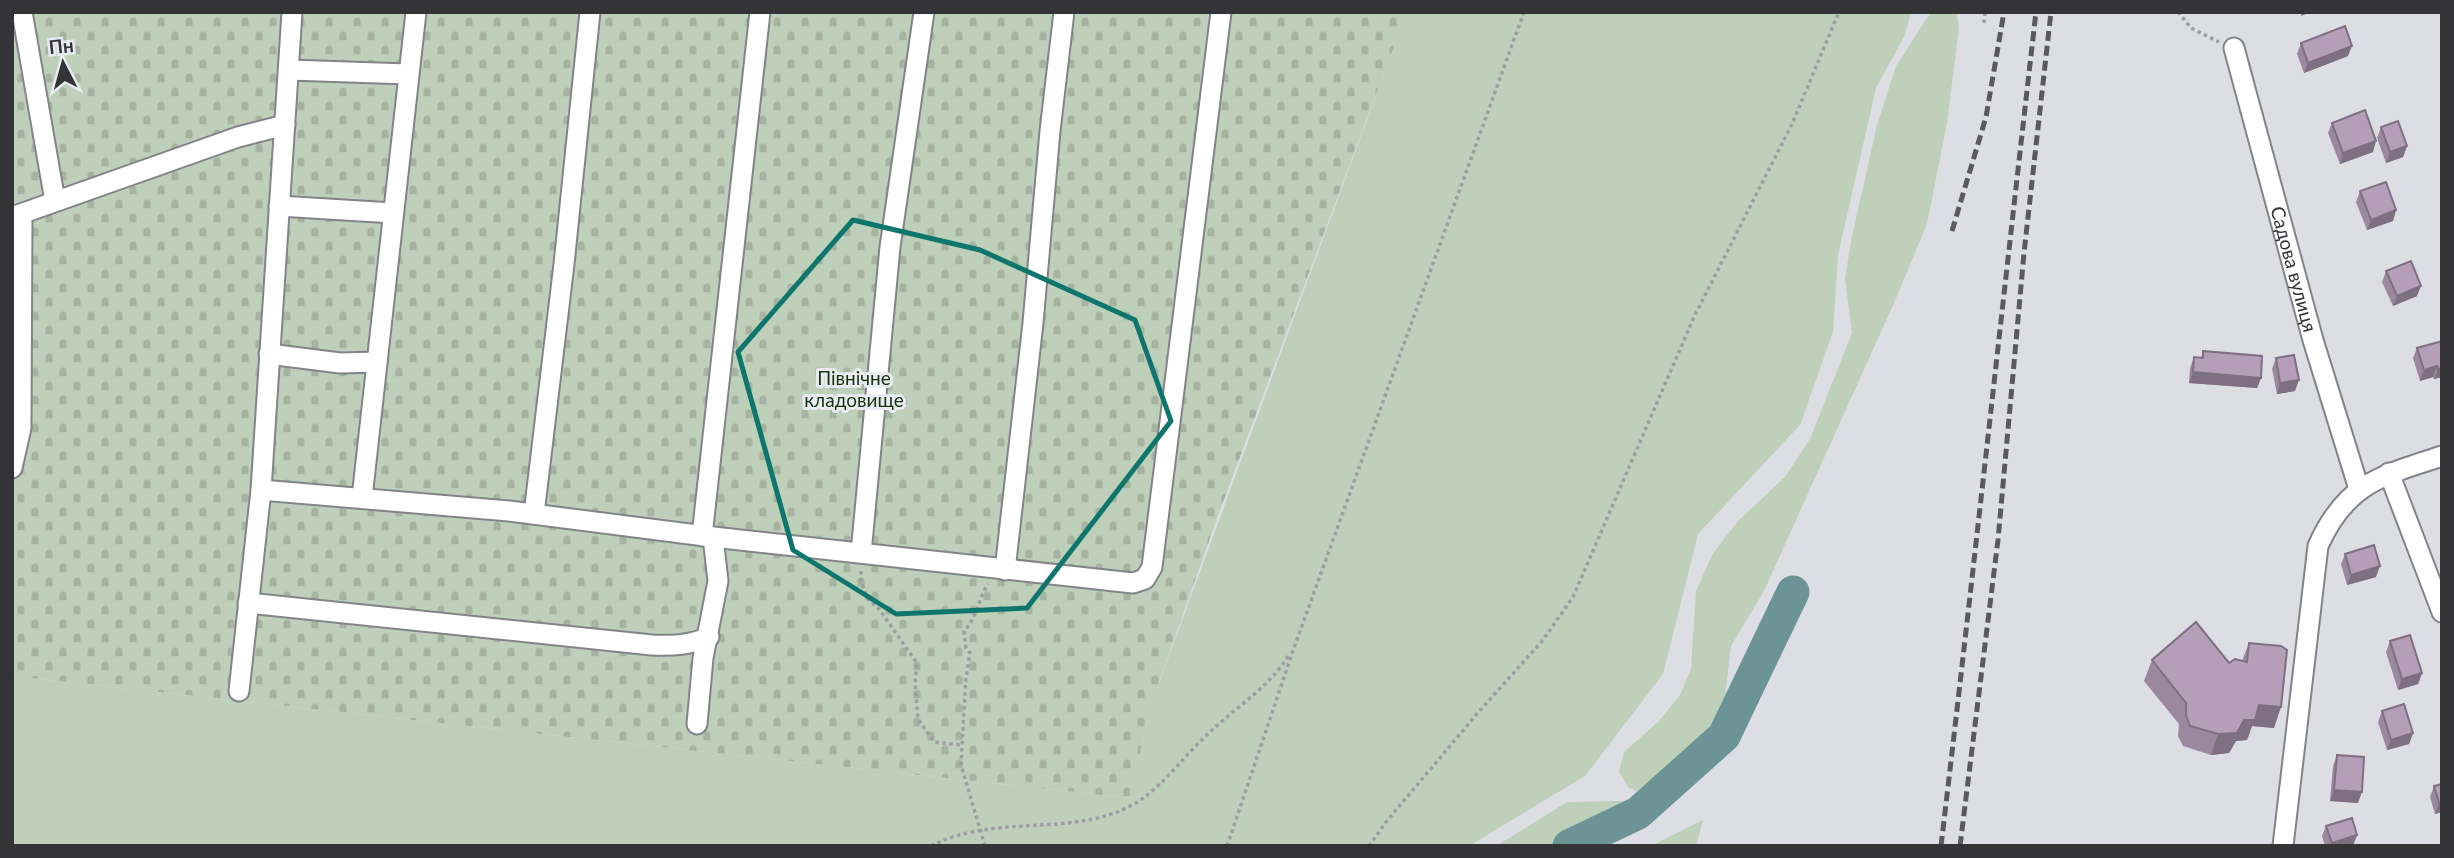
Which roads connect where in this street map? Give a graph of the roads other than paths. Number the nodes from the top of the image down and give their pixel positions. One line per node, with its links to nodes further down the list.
1 (22, 12): 13 (street)
2 (292, 12): 10 (street)
3 (416, 12): 11 (street)
4 (590, 12): 25 (street)
5 (761, 12): 26 (street)
6 (924, 12): 27 (street)
7 (1064, 12): 28 (street)
8 (1221, 12): 28 (street)
9 (2234, 48): 22 (street, Садова вулиця)
10 (289, 70): 11 (street); 12 (street)
11 (408, 74): 15 (street)
12 (285, 125): 13 (street); 14 (street)
13 (55, 201): 16 (street)
14 (279, 206): 15 (street); 17 (street)
15 (393, 212): 18 (street)
16 (17, 215): 20 (street)
17 (269, 354): 18 (street); 23 (street)
18 (377, 362): 24 (street)
19 (2442, 456): 21 (street)
20 (12, 468)
21 (2389, 473): 22 (street); 30 (street)
22 (2359, 489): 34 (street)
23 (261, 490): 24 (street); 29 (street)
24 (362, 498): 25 (street)
25 (534, 514): 26 (street)
26 (708, 536): 27 (street); 31 (street)
27 (861, 553): 28 (street)
28 (1004, 570)
29 (248, 603): 31 (street); 32 (street)
30 (2442, 612)
31 (709, 636): 33 (street)
32 (239, 691)
33 (697, 724)
34 (2283, 846)

